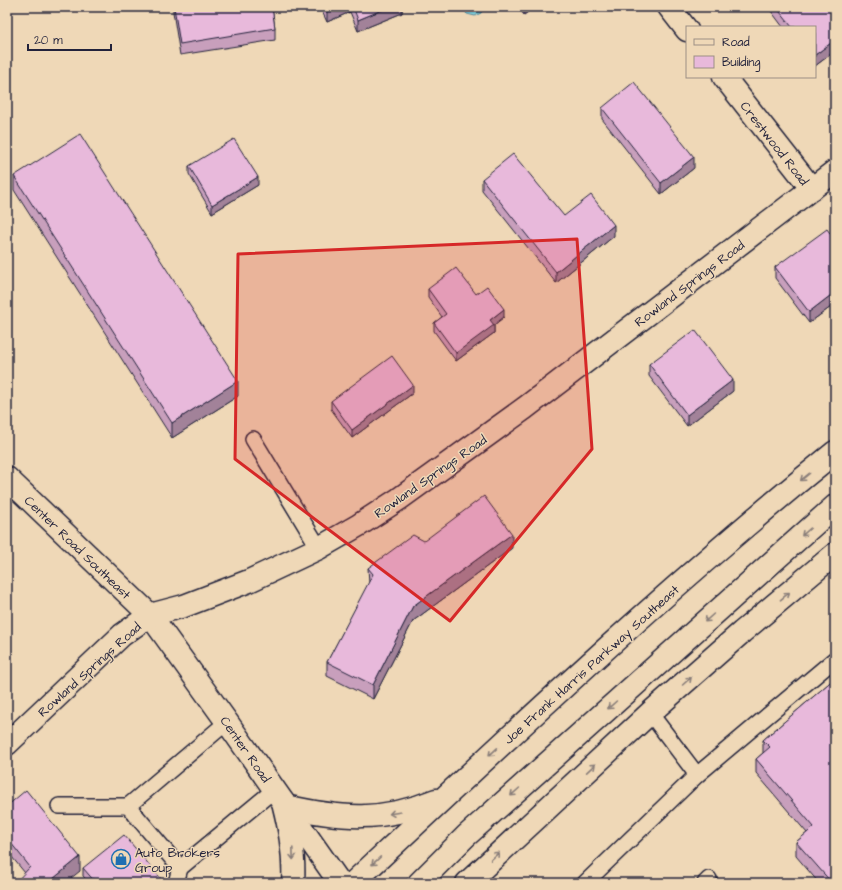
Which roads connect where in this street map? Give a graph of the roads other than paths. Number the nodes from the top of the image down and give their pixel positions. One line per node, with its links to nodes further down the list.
1 (669, 7): 2 (main road)
2 (686, 29)
3 (725, 78): 5 (main road, Crestwood Road)
4 (835, 171): 5 (main road, Rowland Springs Road)
5 (812, 190): 10 (main road, Rowland Springs Road)
6 (253, 439): 10 (lane)
7 (835, 452): 18 (main road, Joe Frank Harris Parkway Southeast, one-way to 18)
8 (7, 478): 12 (main road, Center Road Southeast)
9 (835, 506): 27 (main road, one-way to 27)
10 (319, 548): 12 (main road, Rowland Springs Road)
11 (835, 554): 14 (main road, one-way to 11)
12 (150, 615): 15 (main road, Center Road); 16 (main road, Rowland Springs Road)
13 (835, 659): 17 (lane)
14 (650, 714): 17 (lane); 28 (main road, one-way to 14)
15 (227, 722): 19 (main road, Center Road); 21 (lane)
16 (7, 744)
17 (696, 775): 29 (lane)
18 (445, 796): 19 (main road, one-way to 19); 26 (main road, Joe Frank Harris Parkway Southeast, one-way to 26)
19 (281, 799): 22 (lane); 24 (main road, one-way to 24); 25 (main road, Center Road)
20 (59, 806): 21 (lane)
21 (128, 806): 22 (lane)
22 (180, 868): 23 (lane)
23 (176, 883)
24 (293, 883)
25 (340, 883)
26 (353, 883)
27 (419, 883)
28 (467, 883)
29 (585, 883)

